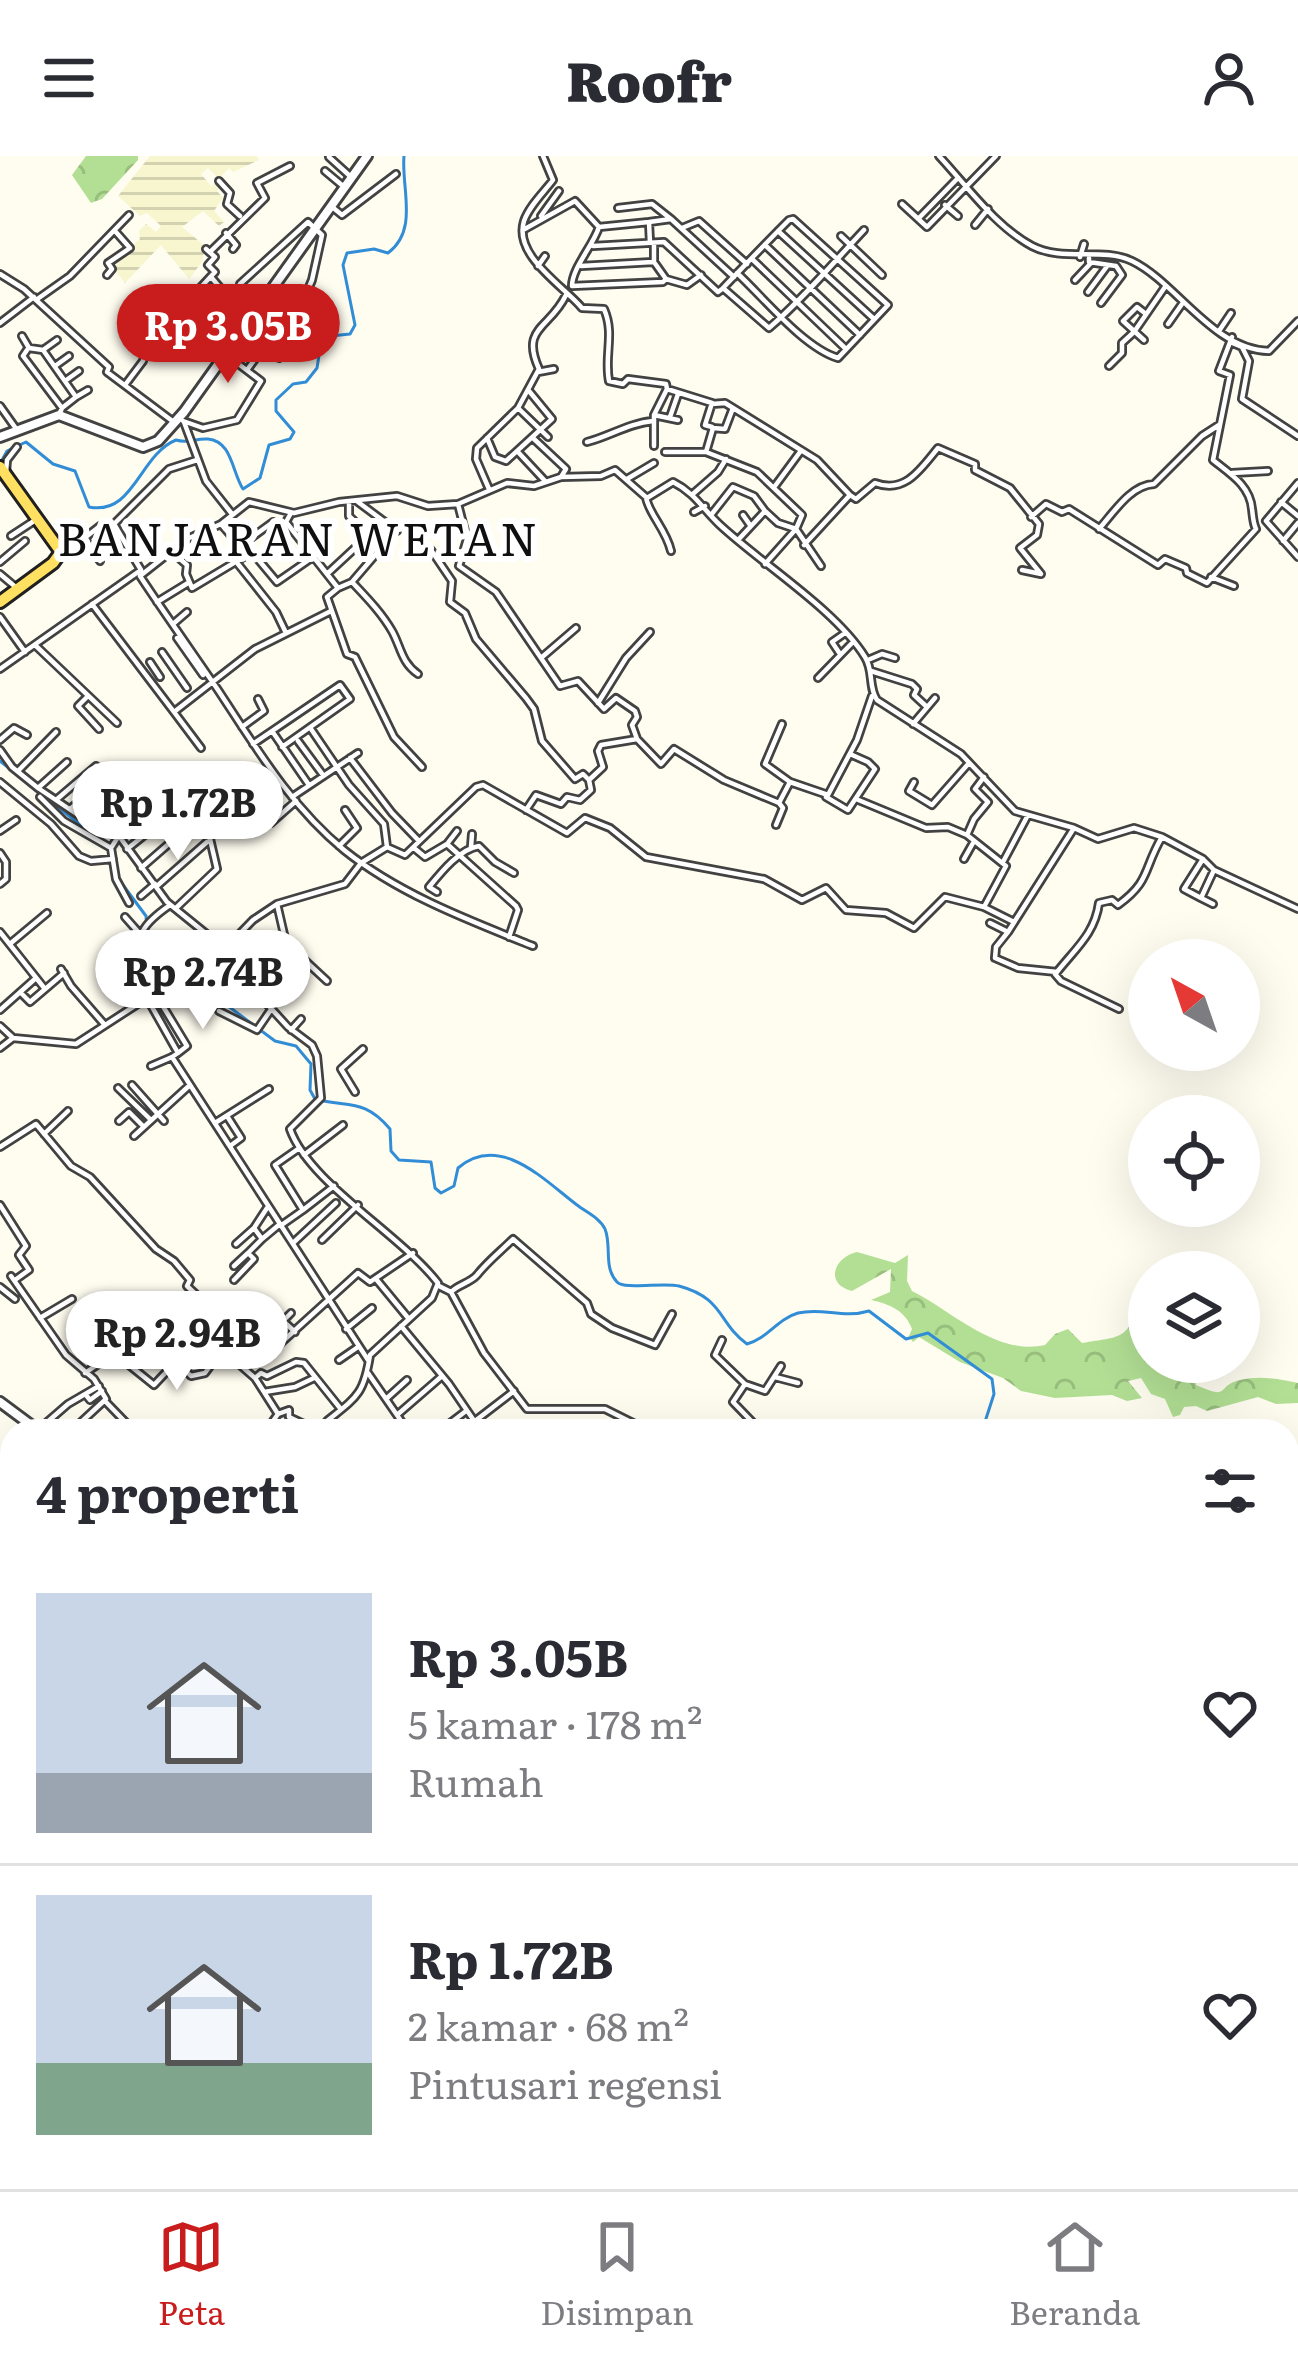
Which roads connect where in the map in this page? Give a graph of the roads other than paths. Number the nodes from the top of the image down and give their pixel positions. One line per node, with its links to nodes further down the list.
1 (367, 156): 11 (street)
2 (543, 156): 31 (street)
3 (939, 156): 9 (street)
4 (996, 156): 12 (street)
5 (328, 157): 11 (street)
6 (290, 166): 21 (street)
7 (325, 171): 11 (street)
8 (396, 174): 16 (street)
9 (958, 178): 12 (street); 22 (street)
10 (219, 181): 21 (street)
11 (347, 182): 16 (street)
12 (965, 186): 15 (street); 18 (street)
13 (559, 191): 24 (street)
14 (902, 204): 15 (street)
15 (945, 205): 20 (street)
16 (331, 206): 28 (street)
17 (618, 208): 23 (street)
18 (988, 209): 26 (street); 45 (street)
19 (129, 215): 30 (street)
20 (958, 216)
21 (242, 218): 34 (street)
22 (919, 218)
23 (670, 219): 25 (street); 29 (street)
24 (538, 221): 27 (street); 31 (street)
25 (649, 222): 27 (street); 36 (street)
26 (975, 225)
27 (599, 226): 40 (street)
28 (315, 227): 42 (street); 52 (street); 103 (street)
29 (680, 229): 47 (street); 57 (street)
30 (115, 230): 55 (street); 69 (street)
31 (523, 230): 50 (street)
32 (864, 230): 37 (street)
33 (778, 231): 39 (street); 44 (street); 53 (street)
34 (226, 233): 41 (street); 59 (street)
35 (841, 236): 37 (street)
36 (652, 243): 40 (street); 48 (street); 56 (street)
37 (850, 244): 44 (street); 58 (street)
38 (1084, 244): 45 (street)
39 (765, 245): 47 (street); 63 (street)
40 (593, 246): 51 (street)
41 (233, 249)
42 (270, 256): 52 (street); 62 (street)
43 (545, 256): 50 (street)
44 (838, 257): 53 (street); 80 (street)
45 (1080, 257): 46 (street)
46 (1090, 260): 49 (street); 61 (street); 64 (street)
47 (749, 261): 57 (street); 71 (street)
48 (654, 262): 51 (street); 60 (street)
49 (1108, 265): 67 (street); 72 (street)
50 (538, 266): 68 (street)
51 (581, 266): 60 (street)
52 (286, 268): 79 (street)
53 (825, 271): 63 (street); 80 (street)
54 (0, 274): 69 (street)
55 (107, 275)
56 (701, 275): 60 (street); 65 (street)
57 (735, 275): 65 (street); 78 (street)
58 (882, 275)
59 (211, 278): 66 (street); 70 (street)
60 (666, 280)
61 (1076, 280)
62 (240, 284)
63 (811, 286): 71 (street); 87 (street)
64 (1166, 287): 74 (street); 76 (street)
65 (723, 288): 78 (street)
66 (223, 291)
67 (1088, 292)
68 (567, 296): 109 (street); 112 (street)
69 (35, 298): 82 (street); 111 (street)
70 (188, 301): 77 (street); 111 (street)
71 (795, 302): 78 (street); 97 (street)
72 (1101, 303)
73 (231, 304): 79 (street)
74 (1182, 304): 83 (street); 84 (street)
75 (1231, 313): 84 (street)
76 (1147, 314): 86 (street); 86 (street)
77 (201, 315): 85 (street); 94 (street)
78 (783, 315): 99 (street)
79 (249, 319): 91 (street); 94 (street)
80 (874, 320): 87 (street)
81 (1298, 321): 93 (street)
82 (0, 323)
83 (1168, 324)
84 (1219, 331): 93 (street)
85 (196, 332)
86 (1134, 332): 92 (street); 105 (street)
87 (860, 335): 97 (street)
88 (22, 336): 95 (street)
89 (57, 340): 98 (street)
90 (207, 340): 100 (street)
91 (278, 340)
92 (1144, 340)
93 (1231, 340): 126 (street); 130 (street)
94 (232, 342): 100 (street)
95 (29, 348): 98 (street); 122 (street)
96 (263, 348): 107 (street)
97 (846, 349): 99 (street)
98 (43, 350): 104 (street)
99 (819, 350): 102 (street)
100 (224, 354): 107 (street); 125 (street)
101 (69, 356): 104 (street)
102 (813, 356)
103 (279, 358)
104 (55, 366): 110 (street)
105 (1108, 366)
106 (554, 369): 109 (street)
107 (247, 370): 125 (street)
108 (79, 371): 110 (street)
109 (538, 372): 114 (street)
110 (65, 381): 116 (street)
111 (125, 385): 125 (street)
112 (667, 388): 115 (street); 124 (street)
113 (88, 390): 116 (street)
114 (530, 392): 117 (street); 120 (street)
115 (679, 393): 118 (street); 124 (street)
116 (76, 397): 122 (street)
117 (542, 404): 123 (street); 129 (street)
118 (712, 404): 121 (street); 127 (street)
119 (0, 406): 128 (street)
120 (518, 408): 123 (street); 134 (street)
121 (733, 408): 127 (street); 138 (street)
122 (60, 411): 125 (street); 128 (street)
123 (527, 418): 129 (street)
124 (654, 418): 135 (street); 136 (street)
125 (179, 421): 143 (street)
126 (1220, 425): 147 (street); 175 (street)
127 (713, 428): 141 (street)
128 (17, 430): 131 (street)
129 (540, 431): 132 (street); 133 (street)
130 (1298, 436)
131 (0, 437)
132 (548, 437)
133 (533, 438): 139 (street); 148 (street)
134 (487, 439): 139 (street); 153 (street)
135 (587, 442)
136 (654, 446)
137 (16, 447): 145 (street)
138 (800, 451): 152 (street); 155 (street)
139 (518, 452): 150 (street)
140 (665, 452): 141 (street)
141 (706, 452): 142 (street)
142 (726, 459): 152 (street); 154 (street)
143 (197, 460): 164 (street); 171 (street)
144 (654, 464): 149 (street)
145 (2, 470): 167 (main road)
146 (1268, 471): 147 (street)
147 (1232, 472): 201 (street)
148 (561, 477): 149 (street); 150 (street)
149 (627, 479): 156 (street)
150 (546, 482): 153 (street)
151 (1298, 484): 158 (street)
152 (775, 486): 174 (street)
153 (489, 490): 159 (street)
154 (694, 494): 156 (street); 160 (street)
155 (850, 495): 168 (street); 183 (street)
156 (646, 497): 185 (street)
157 (353, 502): 159 (street); 163 (street); 176 (street); 177 (street)
158 (1281, 502): 169 (street); 182 (street)
159 (458, 504): 194 (street)
160 (705, 506): 162 (street); 165 (street)
161 (765, 511): 165 (street); 173 (street); 174 (street)
162 (694, 512)
163 (292, 513): 164 (street); 188 (street)
164 (232, 514): 172 (street)
165 (711, 514): 180 (street)
166 (743, 514): 173 (street)
167 (38, 518): 178 (street); 187 (main road)
168 (1031, 518): 175 (street); 196 (street)
169 (1298, 519): 182 (street)
170 (273, 522): 172 (street)
171 (114, 524): 179 (street); 197 (street)
172 (221, 524): 186 (street)
173 (750, 525): 180 (street)
174 (796, 529): 183 (street); 193 (street)
175 (1099, 529): 201 (street)
176 (397, 531)
177 (369, 535): 199 (street); 203 (street)
178 (11, 536)
179 (85, 539): 187 (street); 190 (street)
180 (739, 539): 193 (street)
181 (25, 541): 191 (street)
182 (1283, 541): 189 (street)
183 (804, 545): 195 (street)
184 (431, 550): 200 (street)
185 (671, 551)
186 (172, 552): 197 (street); 202 (street)
187 (58, 557): 206 (main road)
188 (313, 557): 192 (street); 199 (street)
189 (1298, 557)
190 (100, 561)
191 (0, 562)
192 (238, 563): 202 (street); 217 (street)
193 (765, 564): 218 (street)
194 (459, 566): 200 (street); 226 (street)
195 (821, 566)
196 (1022, 570)
197 (140, 573): 207 (street); 210 (street)
198 (0, 574): 206 (street)
199 (327, 574): 205 (street)
200 (449, 574): 277 (street)
201 (1211, 578): 204 (street)
202 (189, 582): 207 (street)
203 (352, 582): 205 (street); 234 (street)
204 (1234, 586)
205 (338, 588): 211 (street)
206 (18, 589): 208 (main road)
207 (155, 599): 209 (street); 214 (street)
208 (0, 602)
209 (145, 603)
210 (92, 604): 221 (street); 246 (street)
211 (331, 611): 217 (street); 271 (street)
212 (187, 612): 214 (street)
213 (0, 617): 222 (street)
214 (173, 624): 225 (street)
215 (576, 628): 226 (street)
216 (650, 632): 244 (street)
217 (286, 633): 238 (street)
218 (845, 633): 220 (street); 224 (street)
219 (177, 638): 225 (street)
220 (853, 642): 224 (street); 229 (street)
221 (35, 644): 222 (street); 240 (street)
222 (25, 652): 231 (street)
223 (162, 652): 228 (street)
224 (840, 654): 237 (street)
225 (194, 658): 235 (street); 238 (street)
226 (541, 658): 244 (street)
227 (896, 658): 229 (street)
228 (168, 660): 232 (street); 239 (street)
229 (868, 660): 233 (street)
230 (150, 662): 232 (street)
231 (0, 669)
232 (155, 669): 236 (street)
233 (871, 671): 241 (street); 245 (street)
234 (418, 674)
235 (203, 675)
236 (160, 676)
237 (818, 678)
238 (212, 682): 246 (street); 252 (street)
239 (187, 688)
240 (88, 696): 248 (street); 253 (street)
241 (872, 696): 251 (street); 266 (street)
242 (935, 698): 245 (street)
243 (258, 699): 252 (street)
244 (598, 703): 259 (street)
245 (927, 707): 251 (street)
246 (174, 712): 263 (street)
247 (330, 716): 249 (street); 254 (street); 256 (street)
248 (117, 723)
249 (337, 724)
250 (782, 724): 279 (street)
251 (913, 724): 269 (street)
252 (242, 727): 261 (street)
253 (99, 729)
254 (311, 729): 258 (street); 272 (street)
255 (56, 731): 273 (street)
256 (272, 731): 261 (street); 262 (street)
257 (27, 735): 260 (street)
258 (296, 739): 262 (street); 274 (street)
259 (637, 739): 277 (street); 288 (street)
260 (0, 740)
261 (253, 744): 285 (street)
262 (282, 747): 281 (street)
263 (201, 748)
264 (0, 750): 273 (street)
265 (358, 754): 267 (street)
266 (850, 754): 284 (street); 286 (street)
267 (350, 758): 272 (street); 306 (street)
268 (67, 762): 282 (street)
269 (969, 763): 275 (street); 280 (street)
270 (95, 766): 287 (street)
271 (422, 766)
272 (336, 767): 274 (street); 309 (street)
273 (18, 771): 282 (street)
274 (323, 775): 281 (street)
275 (984, 777): 292 (street); 301 (street)
276 (132, 780): 289 (street)
277 (589, 780): 291 (street)
278 (0, 782): 314 (street)
279 (790, 782): 284 (street); 288 (street)
280 (914, 782)
281 (309, 785): 285 (street)
282 (38, 788): 287 (street)
283 (40, 797): 304 (street)
284 (826, 797): 286 (street)
285 (294, 799): 294 (street); 308 (street)
286 (856, 799): 301 (street)
287 (56, 800): 289 (street)
288 (779, 803): 295 (street)
289 (70, 809): 304 (street)
290 (345, 810): 308 (street)
291 (526, 810): 306 (street); 335 (street)
292 (1028, 815): 296 (street); 317 (street)
293 (16, 820): 298 (street)
294 (272, 823)
295 (776, 825)
296 (1074, 827): 302 (street); 339 (street)
297 (188, 828): 319 (street)
298 (0, 831)
299 (457, 831): 307 (street)
300 (472, 834): 310 (street)
301 (967, 836): 305 (street)
302 (1162, 837): 316 (street); 352 (street)
303 (210, 839): 311 (street); 324 (street); 334 (street)
304 (115, 842): 311 (street); 314 (street)
305 (973, 843): 315 (street); 317 (street)
306 (417, 844): 307 (street); 309 (street)
307 (447, 844): 313 (street)
308 (339, 846): 318 (street)
309 (387, 847): 318 (street)
310 (471, 847): 313 (street); 321 (street)
311 (127, 849): 319 (street)
312 (0, 854): 323 (street)
313 (458, 854): 325 (street); 344 (street)
314 (113, 859): 331 (street)
315 (964, 859)
316 (1203, 859): 320 (street); 330 (street)
317 (1003, 862): 335 (street)
318 (361, 863): 329 (street); 332 (street)
319 (141, 868): 324 (street)
320 (1214, 870): 322 (street); 330 (street)
321 (514, 873)
322 (1233, 879): 326 (street); 336 (street)
323 (0, 884)
324 (156, 885): 328 (street); 334 (street)
325 (429, 887): 327 (street); 329 (street)
326 (1230, 888)
327 (436, 892)
328 (141, 896)
329 (422, 898): 344 (street)
330 (1201, 898): 333 (street)
331 (129, 903)
332 (277, 904): 347 (street); 355 (street)
333 (1213, 904)
334 (173, 907): 343 (street); 347 (street)
335 (985, 907): 339 (street)
336 (1298, 910)
337 (47, 913): 345 (street)
338 (125, 917): 343 (street)
339 (1014, 922): 342 (street)
340 (990, 923): 342 (street)
341 (0, 932): 345 (street)
342 (1008, 932): 352 (street)
343 (140, 934): 349 (street)
344 (509, 937): 346 (street)
345 (10, 943): 354 (street)
346 (532, 946)
347 (226, 949): 353 (street)
348 (259, 961): 353 (street)
349 (161, 966)
350 (184, 968): 359 (street)
351 (134, 974): 358 (street)
352 (1055, 974): 362 (street)
353 (241, 975): 361 (street)
354 (36, 978): 356 (street); 357 (street)
355 (327, 981)
356 (46, 989): 357 (street); 366 (street)
357 (20, 992): 363 (street)
358 (148, 998): 360 (street); 366 (street)
359 (161, 1003): 360 (street); 372 (street)
360 (153, 1006): 372 (street)
361 (272, 1008): 364 (street); 368 (street)
362 (1119, 1009)
363 (0, 1010)
364 (219, 1011)
365 (301, 1019): 368 (street)
366 (104, 1024): 369 (street)
367 (0, 1026): 369 (street)
368 (291, 1030): 394 (street)
369 (13, 1038): 370 (street)
370 (0, 1048)
371 (364, 1049): 378 (street)
372 (175, 1054): 373 (street); 375 (street)
373 (151, 1066)
374 (132, 1085): 380 (street)
375 (190, 1085): 380 (street); 386 (street)
376 (118, 1088): 383 (street)
377 (269, 1089): 381 (street)
378 (355, 1092)
379 (68, 1111): 390 (street)
380 (157, 1112): 383 (street); 385 (street)
381 (227, 1116): 386 (street); 392 (street)
382 (136, 1118): 384 (street); 388 (street); 389 (street)
383 (150, 1119): 388 (street)
384 (119, 1121)
385 (164, 1121)
386 (214, 1123): 392 (street)
387 (343, 1125): 394 (street)
388 (143, 1126): 391 (street)
389 (126, 1129)
390 (44, 1134): 393 (street); 430 (street)
391 (134, 1136)
392 (230, 1146): 401 (street)
393 (0, 1148)
394 (301, 1152): 395 (street); 402 (street)
395 (316, 1169): 396 (street); 397 (street)
396 (308, 1176)
397 (334, 1186): 400 (street); 402 (street)
398 (336, 1203): 403 (street)
399 (0, 1205): 424 (street)
400 (358, 1205): 407 (street); 411 (street)
401 (268, 1207): 404 (street); 405 (street)
402 (304, 1209): 403 (street); 404 (street)
403 (317, 1220): 408 (street)
404 (281, 1225): 406 (street); 408 (street)
405 (254, 1228): 406 (street); 409 (street)
406 (262, 1239): 410 (street)
407 (322, 1240)
408 (292, 1243): 420 (street)
409 (236, 1244)
410 (248, 1253): 412 (street); 414 (street)
411 (413, 1253): 413 (street); 415 (street)
412 (234, 1266)
413 (376, 1279): 420 (street); 425 (street)
414 (234, 1280)
415 (440, 1286): 417 (street); 425 (street)
416 (0, 1287): 418 (street)
417 (452, 1292): 423 (street); 448 (street)
418 (15, 1299)
419 (72, 1299): 424 (street)
420 (330, 1300): 428 (street); 429 (street)
421 (372, 1308): 428 (street)
422 (291, 1313): 429 (street)
423 (672, 1314)
424 (40, 1318): 438 (street)
425 (409, 1319): 427 (street)
426 (139, 1322): 434 (street)
427 (401, 1326): 436 (street); 440 (street)
428 (346, 1329): 432 (street)
429 (295, 1332): 433 (street)
430 (233, 1335): 434 (street); 441 (street)
431 (722, 1340): 446 (street)
432 (358, 1347): 435 (street); 436 (street)
433 (272, 1351)
434 (112, 1352): 438 (street)
435 (339, 1360)
436 (368, 1360): 439 (street)
437 (782, 1366): 443 (street)
438 (85, 1373): 447 (street)
439 (368, 1373): 450 (street); 452 (street)
440 (442, 1376): 453 (street); 455 (street)
441 (255, 1378): 442 (street); 449 (street)
442 (314, 1378): 449 (street); 452 (street)
443 (776, 1378): 445 (street); 446 (street)
444 (407, 1380): 450 (street)
445 (798, 1383)
446 (745, 1384): 467 (street)
447 (101, 1388): 451 (street); 456 (street)
448 (514, 1391): 465 (street); 466 (street)
449 (264, 1392): 454 (street)
450 (386, 1399): 455 (street)
451 (105, 1401): 457 (street); 458 (street)
452 (342, 1410): 461 (street)
453 (466, 1412): 463 (street); 464 (street)
454 (278, 1414): 459 (street); 460 (street)
455 (397, 1415): 462 (street)
456 (51, 1419)
457 (84, 1419)
458 (122, 1419)
459 (274, 1419)
460 (295, 1419)
461 (330, 1419)
462 (400, 1419)
463 (456, 1419)
464 (471, 1419)
465 (477, 1419)
466 (625, 1419)
467 (749, 1419)

